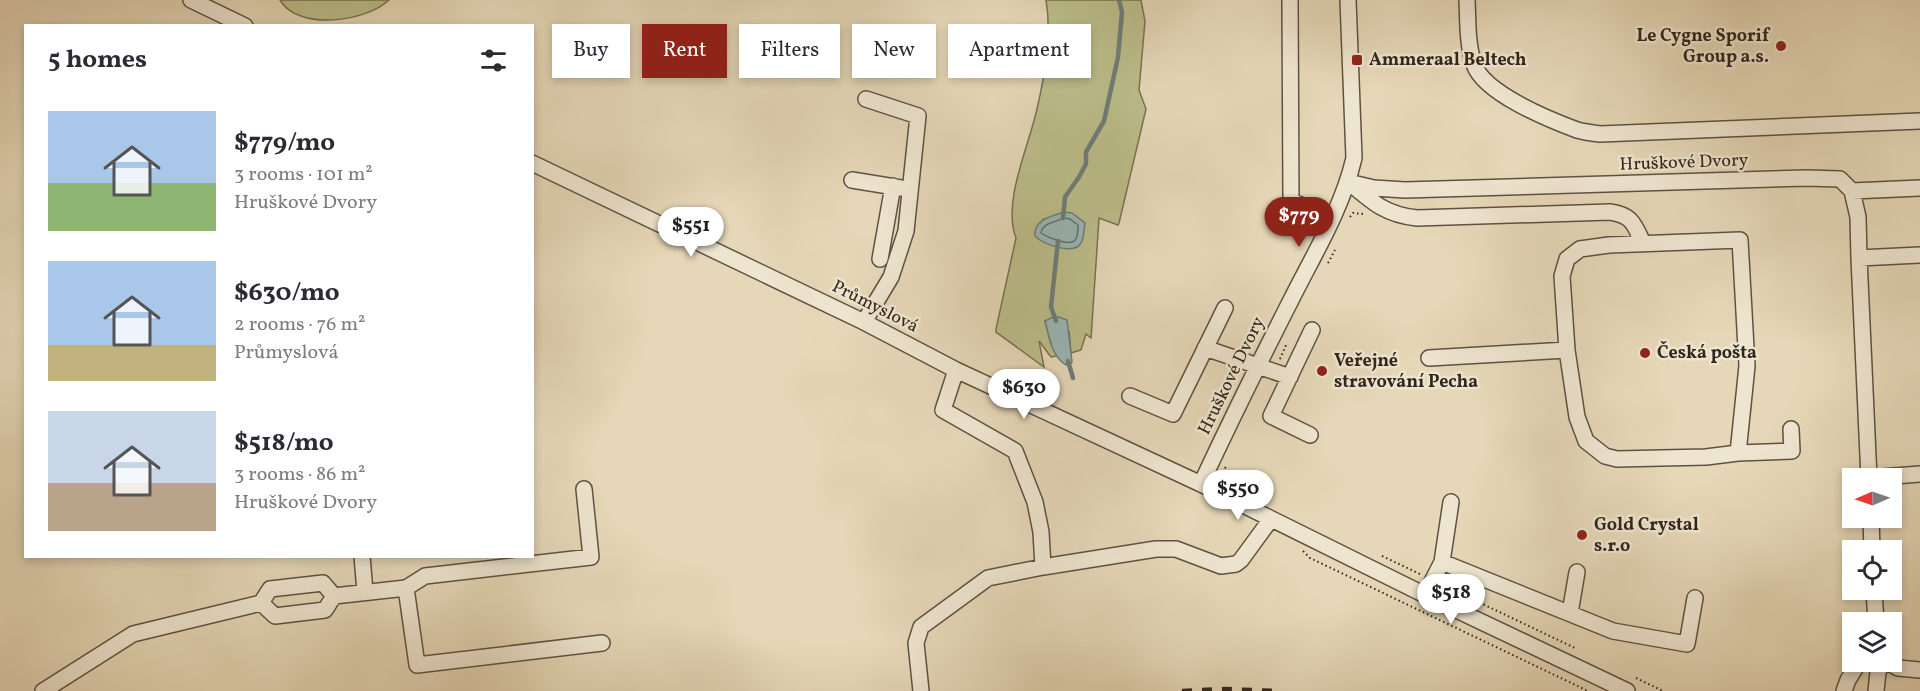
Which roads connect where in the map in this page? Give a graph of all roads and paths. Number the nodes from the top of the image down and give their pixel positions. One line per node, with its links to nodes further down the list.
1 (191, 0): 5 (street)
2 (1290, 0): 16 (street)
3 (1348, 0): 10 (street, Hruškové Dvory)
4 (1467, 0): 7 (street)
5 (241, 24)
6 (866, 99): 13 (street)
7 (1920, 121)
8 (534, 165): 25 (street, Průmyslová)
9 (852, 180): 11 (street)
10 (1348, 182): 14 (street, Hruškové Dvory); 15 (street); 16 (street, Hruškové Dvory)
11 (893, 186): 13 (street); 22 (street)
12 (1920, 188): 14 (street)
13 (910, 189): 25 (street)
14 (1852, 191): 21 (street)
15 (1376, 205): 17 (path); 18 (street)
16 (1332, 218): 31 (street, Hruškové Dvory)
17 (1349, 219)
18 (1642, 243): 29 (street); 38 (street)
19 (1334, 251): 23 (path)
20 (1920, 255): 21 (street)
21 (1858, 258): 40 (street)
22 (880, 259)
23 (1321, 269)
24 (1225, 308): 28 (street)
25 (864, 322): 32 (street, Průmyslová)
26 (1312, 330): 34 (street)
27 (1290, 337): 33 (path)
28 (1205, 348): 31 (street); 35 (street)
29 (1567, 350): 30 (street); 38 (street)
30 (1429, 358)
31 (1257, 366): 33 (street); 43 (street, Hruškové Dvory)
32 (956, 370): 43 (street, Průmyslová); 51 (street)
33 (1274, 372): 34 (street)
34 (1290, 377): 37 (street)
35 (1130, 396)
36 (1791, 429): 38 (street)
37 (1310, 435)
38 (1738, 453)
39 (1224, 460): 44 (path)
40 (1868, 468)
41 (1920, 474): 42 (street)
42 (1902, 475)
43 (1201, 484): 47 (street)
44 (1234, 484)
45 (584, 489): 54 (street)
46 (1451, 502): 50 (street)
47 (1270, 519): 51 (street); 56 (street)
48 (1382, 556): 53 (path)
49 (362, 558): 55 (street)
50 (1442, 562): 53 (street); 60 (street)
51 (1043, 567): 69 (street)
52 (1577, 572): 60 (street)
53 (1433, 580): 56 (street); 62 (path)
54 (406, 588): 55 (street); 61 (street)
55 (365, 592): 57 (street)
56 (1425, 595): 67 (street)
57 (334, 596): 59 (street); 59 (street)
58 (1695, 598): 60 (street)
59 (261, 603): 68 (street)
60 (1570, 613)
61 (602, 643)
62 (1579, 651)
63 (1902, 668): 64 (street)
64 (1920, 670)
65 (1853, 672): 71 (street)
66 (1878, 672): 72 (street)
67 (1629, 683): 70 (path)
68 (43, 691)
69 (921, 691)
70 (1663, 691)
71 (1844, 691)
72 (1876, 691)

